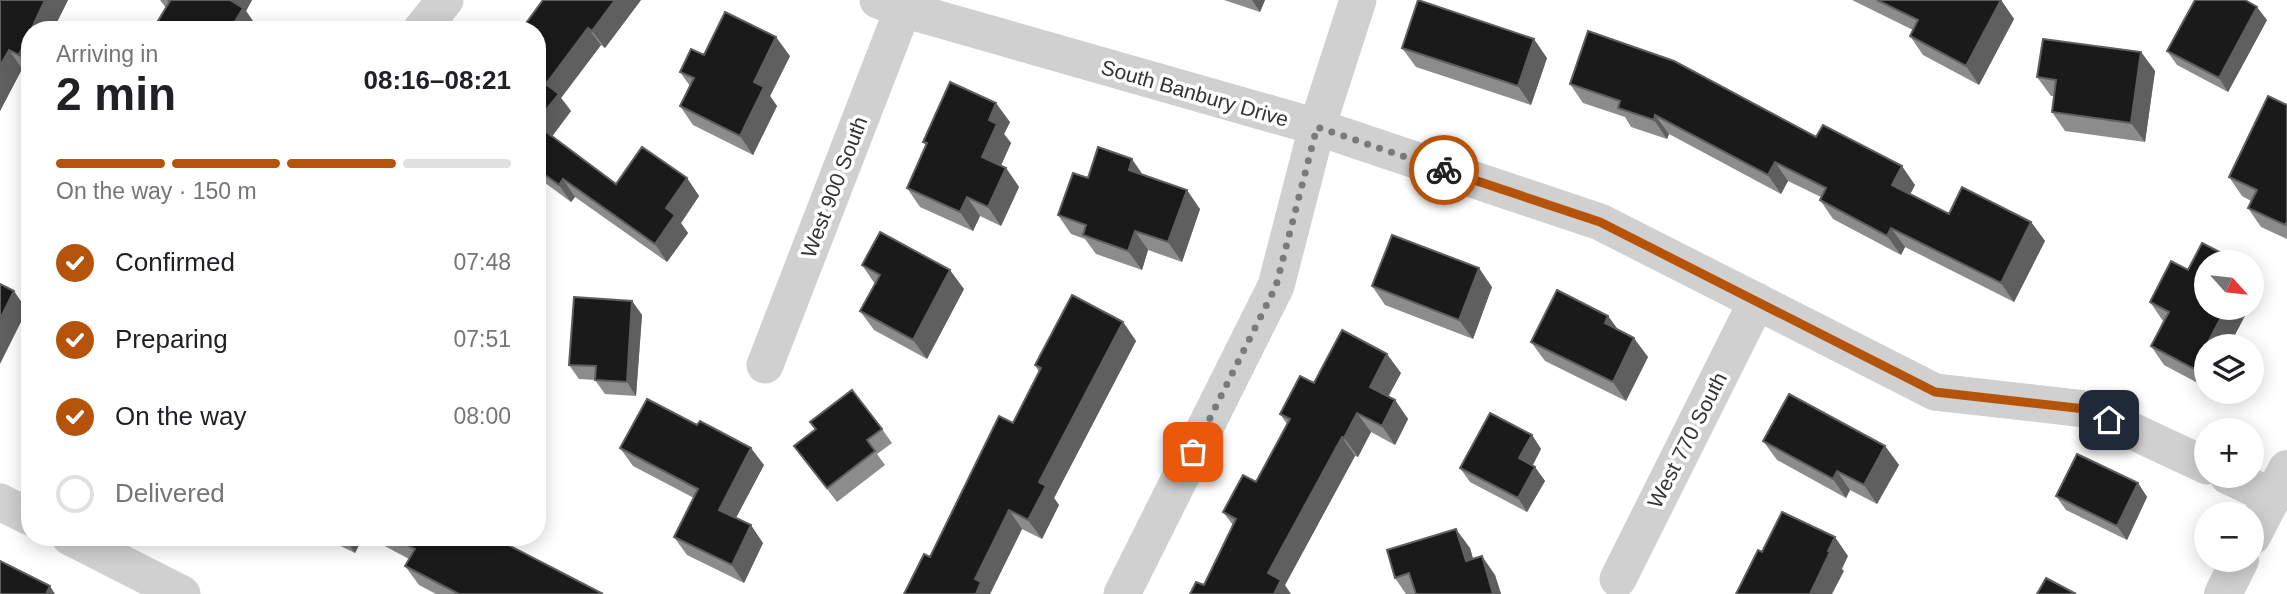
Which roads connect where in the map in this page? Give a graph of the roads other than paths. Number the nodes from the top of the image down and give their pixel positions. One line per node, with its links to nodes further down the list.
1 (445, 0): 4 (street)
2 (1358, 0): 5 (street)
3 (890, 5): 5 (street, South Banbury Drive); 7 (street, West 900 South)
4 (428, 21)
5 (1317, 127): 6 (street, South Banbury Drive); 17 (street)
6 (1757, 301): 8 (street, South Banbury Drive); 15 (street, West 770 South)
7 (765, 365)
8 (2194, 460)
9 (2280, 483): 12 (street)
10 (0, 502): 11 (street)
11 (21, 512)
12 (2264, 513)
13 (88, 546): 16 (street)
14 (2234, 572): 18 (street)
15 (1618, 579)
16 (182, 594)
17 (1122, 594)
18 (2223, 594)

